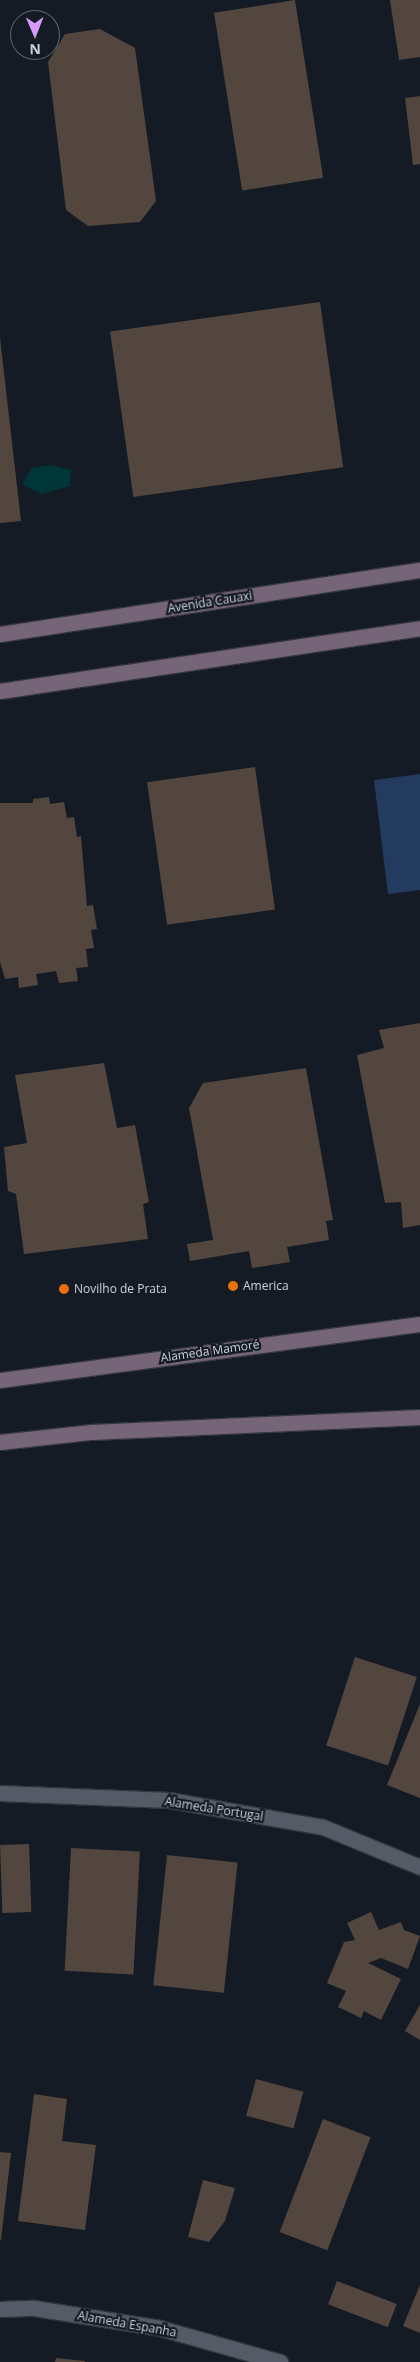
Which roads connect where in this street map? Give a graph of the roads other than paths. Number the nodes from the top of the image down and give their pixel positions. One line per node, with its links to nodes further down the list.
1 (420, 570): 3 (street, Avenida Cauaxi)
2 (420, 628): 4 (street)
3 (0, 634)
4 (0, 691)
5 (420, 1324): 6 (street, Alameda Mamoré)
6 (0, 1380)
7 (420, 1417): 8 (street)
8 (0, 1442)
9 (0, 1793): 10 (street, Alameda Portugal)
10 (420, 1867)
11 (0, 2309): 12 (street, Alameda Espanha)
12 (280, 2362)

